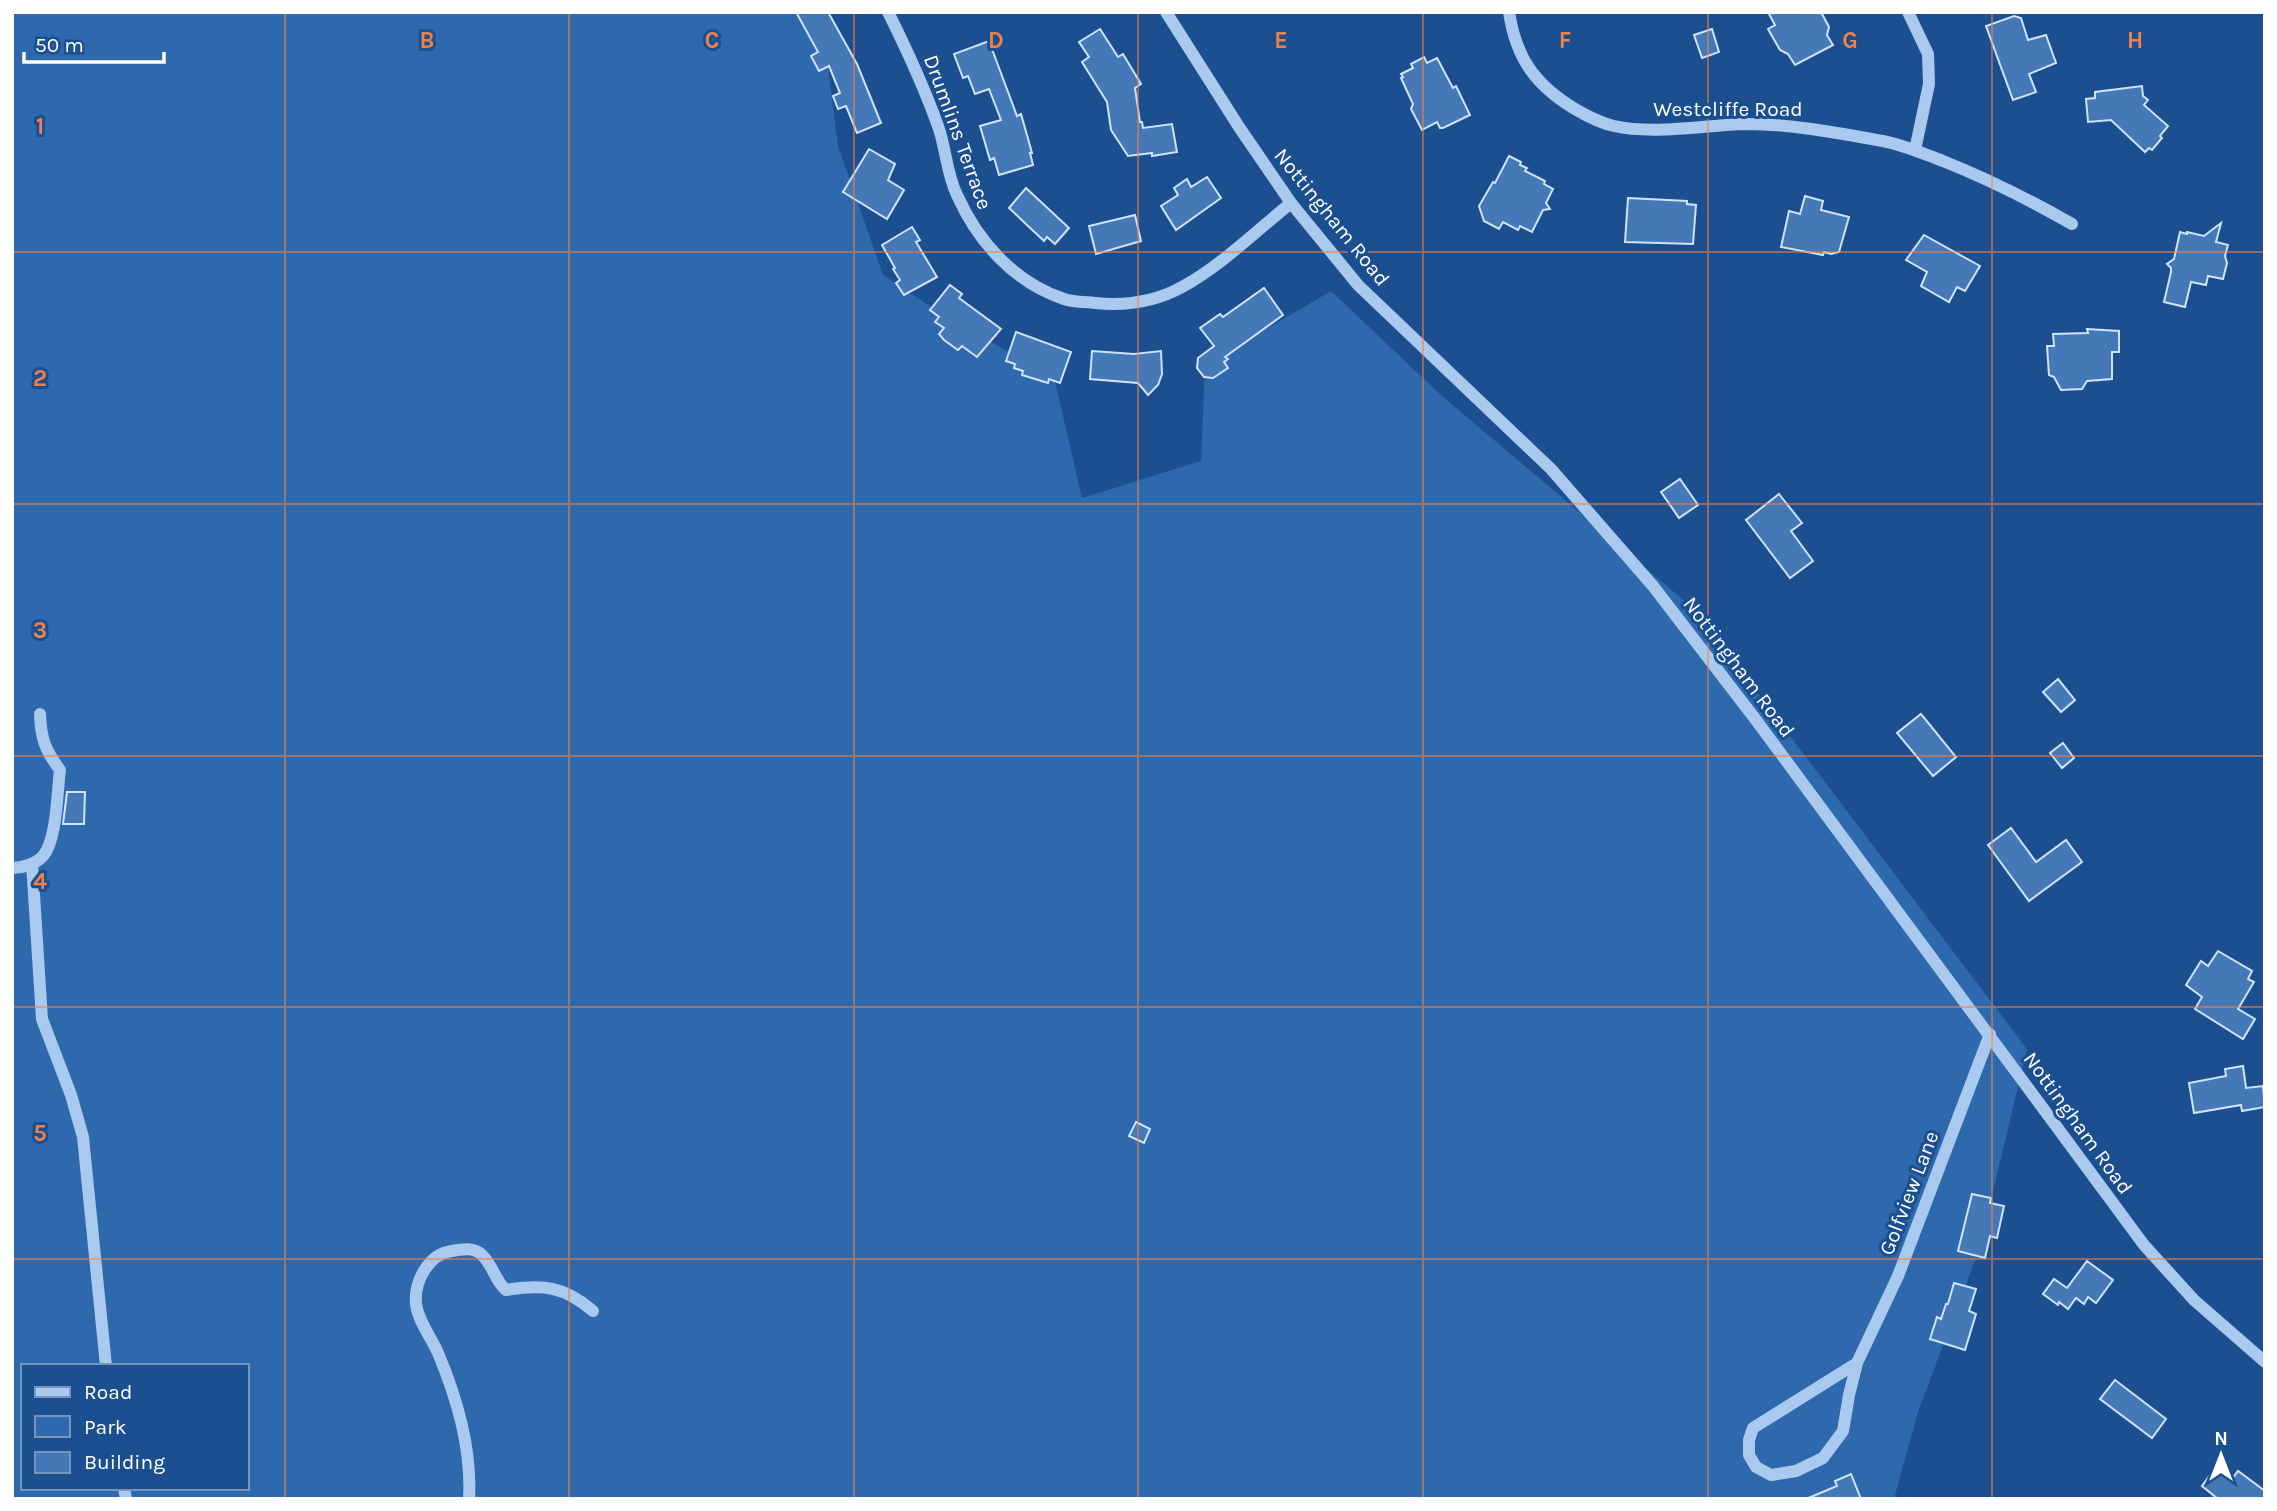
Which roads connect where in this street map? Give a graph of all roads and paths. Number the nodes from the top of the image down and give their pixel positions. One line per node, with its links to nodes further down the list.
1 (888, 12): 6 (street, Drumlins Terrace)
2 (1166, 12): 6 (street, Nottingham Road)
3 (1509, 12): 5 (street, Westcliffe Road)
4 (1908, 12): 5 (street)
5 (1915, 150): 7 (street, Westcliffe Road)
6 (1291, 203): 11 (street, Nottingham Road)
7 (2072, 224)
8 (40, 714): 9 (street)
9 (32, 864): 10 (street); 15 (street)
10 (12, 868)
11 (1990, 1034): 13 (street, Nottingham Road); 14 (street, Golfview Lane)
12 (593, 1311): 16 (street)
13 (2265, 1362)
14 (1857, 1363): 14 (street, Golfview Lane)
15 (106, 1364)
16 (469, 1499)

